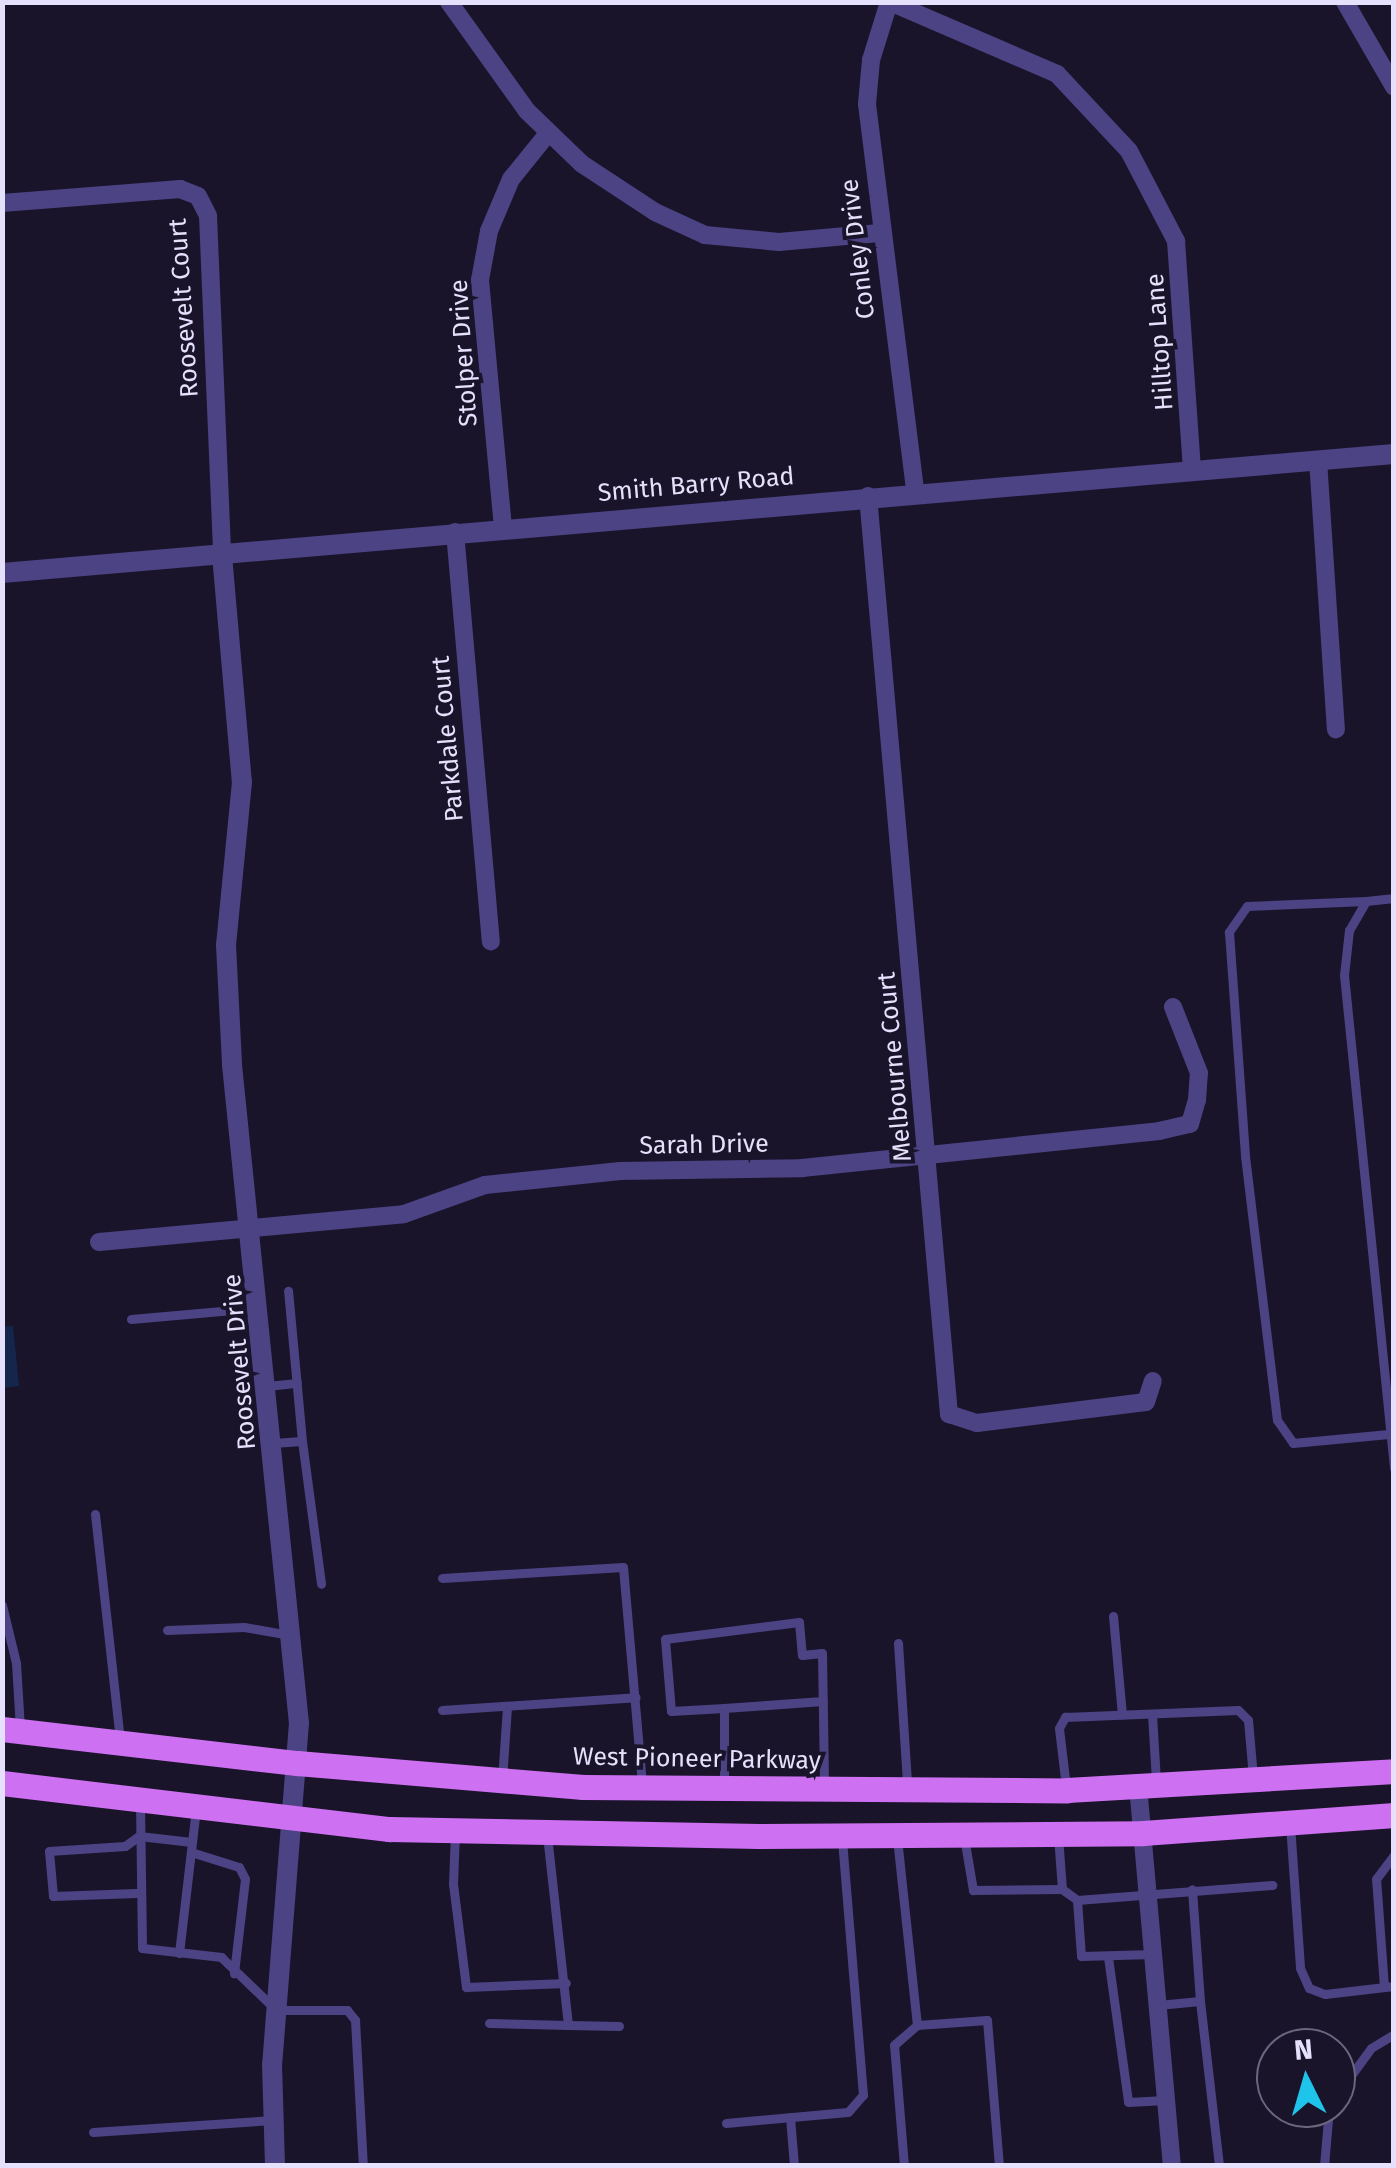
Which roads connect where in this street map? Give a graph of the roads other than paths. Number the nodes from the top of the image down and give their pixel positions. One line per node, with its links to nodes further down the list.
1 (448, 2): 5 (street)
2 (890, 2): 7 (street, Conley Drive); 10 (street, Hilltop Lane)
3 (1346, 2): 4 (street)
4 (1394, 86)
5 (550, 132): 7 (street); 13 (street, Stolper Drive)
6 (2, 203): 15 (street, Roosevelt Court)
7 (880, 233): 11 (street, Conley Drive)
8 (1394, 454): 9 (street, Smith Barry Road)
9 (1318, 460): 10 (street, Smith Barry Road); 17 (street)
10 (1192, 470): 11 (street, Smith Barry Road)
11 (915, 492): 12 (street, Smith Barry Road)
12 (868, 496): 13 (street, Smith Barry Road); 22 (street, Melbourne Court)
13 (503, 528): 14 (street, Smith Barry Road)
14 (455, 532): 15 (street, Smith Barry Road); 20 (street, Parkdale Court)
15 (222, 555): 16 (street, Smith Barry Road); 23 (street, Roosevelt Drive)
16 (2, 573)
17 (1336, 729)
18 (1394, 898): 19 (lane)
19 (1366, 902): 31 (lane); 31 (lane)
20 (491, 941)
21 (1172, 1007): 22 (street, Sarah Drive)
22 (928, 1154): 23 (street, Sarah Drive); 28 (street, Melbourne Court)
23 (253, 1228): 24 (street, Sarah Drive); 26 (street, Roosevelt Drive)
24 (99, 1242)
25 (288, 1291): 29 (lane)
26 (260, 1308): 27 (lane); 30 (street, Roosevelt Drive)
27 (131, 1319)
28 (1153, 1381)
29 (297, 1383): 30 (lane); 32 (lane)
30 (268, 1386): 33 (street, Roosevelt Drive)
31 (1389, 1434): 34 (lane)
32 (302, 1442): 33 (lane); 37 (lane)
33 (273, 1443): 41 (street, Roosevelt Drive)
34 (1394, 1468)
35 (95, 1514): 51 (lane)
36 (442, 1578): 43 (lane)
37 (321, 1584)
38 (2, 1605): 50 (lane)
39 (1113, 1616): 49 (lane)
40 (167, 1630): 41 (lane)
41 (293, 1635): 52 (street, Roosevelt Drive)
42 (898, 1643): 61 (lane)
43 (636, 1698): 45 (lane); 58 (lane)
44 (823, 1701): 46 (lane); 46 (lane); 62 (lane)
45 (507, 1706): 47 (lane); 55 (lane)
46 (724, 1708): 59 (lane)
47 (442, 1710)
48 (1152, 1714): 49 (lane); 54 (lane); 57 (lane)
49 (1122, 1715): 60 (lane)
50 (11, 1730): 51 (main road, West Pioneer Parkway)
51 (121, 1744): 52 (main road, West Pioneer Parkway)
52 (297, 1764): 55 (main road, West Pioneer Parkway); 66 (street, Roosevelt Drive)
53 (1394, 1771): 54 (main road, West Pioneer Parkway)
54 (1253, 1779): 57 (main road, West Pioneer Parkway)
55 (501, 1782): 58 (main road, West Pioneer Parkway)
56 (2, 1783): 63 (main road)
57 (1147, 1786): 60 (main road, West Pioneer Parkway); 70 (street)
58 (642, 1789): 59 (main road, West Pioneer Parkway)
59 (724, 1790): 62 (main road, West Pioneer Parkway)
60 (1066, 1790): 61 (main road, West Pioneer Parkway)
61 (908, 1792): 62 (main road, West Pioneer Parkway)
62 (824, 1793)
63 (140, 1800): 64 (main road); 75 (lane)
64 (196, 1806): 66 (main road); 76 (lane)
65 (1393, 1816): 67 (main road)
66 (292, 1817): 68 (main road); 92 (street, Roosevelt Drive)
67 (1290, 1822): 70 (main road); 89 (lane)
68 (455, 1830): 69 (main road); 88 (lane)
69 (546, 1832): 73 (main road); 88 (lane)
70 (1142, 1833): 72 (main road); 82 (street)
71 (964, 1834): 72 (main road); 74 (main road); 79 (lane)
72 (1058, 1834): 79 (lane)
73 (842, 1835): 74 (main road); 100 (lane)
74 (897, 1835): 95 (lane)
75 (139, 1836): 76 (lane); 81 (lane); 81 (lane)
76 (192, 1847): 84 (lane); 87 (lane)
77 (1394, 1856): 89 (lane)
78 (1272, 1885): 80 (lane)
79 (1062, 1889): 83 (lane)
80 (1192, 1890): 82 (lane); 90 (lane)
81 (136, 1893): 84 (lane)
82 (1148, 1896): 83 (lane); 85 (street)
83 (1077, 1900): 86 (lane)
84 (179, 1953): 87 (lane)
85 (1154, 1954): 86 (lane); 91 (street)
86 (1108, 1957): 99 (lane)
87 (234, 1973): 92 (lane)
88 (566, 1983): 94 (lane)
89 (1388, 1986)
90 (1200, 2002): 91 (lane); 111 (lane)
91 (1158, 2005): 99 (street)
92 (276, 2010): 101 (street, Roosevelt Drive); 106 (lane)
93 (489, 2024): 94 (lane)
94 (568, 2025): 96 (lane)
95 (917, 2025): 108 (lane); 109 (lane)
96 (619, 2026)
97 (1394, 2034): 98 (lane)
98 (1356, 2069)
99 (1166, 2100): 110 (street)
100 (790, 2117): 102 (lane); 107 (lane)
101 (274, 2120): 104 (lane); 105 (street, Roosevelt Drive)
102 (726, 2123)
103 (1327, 2128): 112 (lane)
104 (93, 2132)
105 (275, 2166)
106 (363, 2166)
107 (794, 2166)
108 (904, 2166)
109 (998, 2166)
110 (1172, 2166)
111 (1219, 2166)
112 (1324, 2166)

